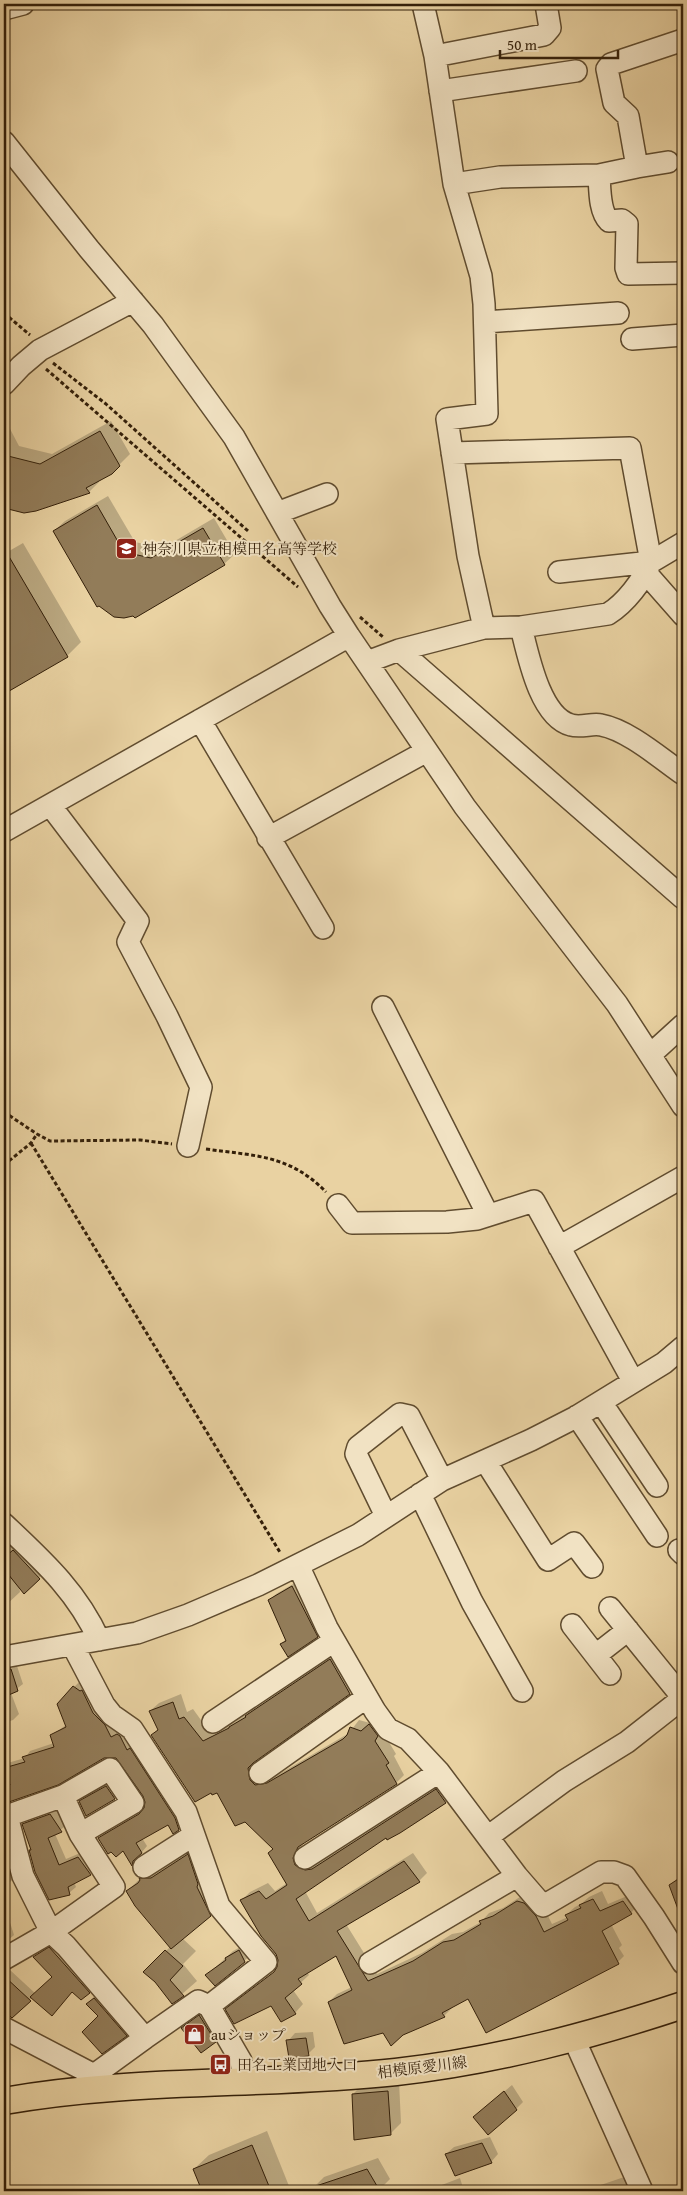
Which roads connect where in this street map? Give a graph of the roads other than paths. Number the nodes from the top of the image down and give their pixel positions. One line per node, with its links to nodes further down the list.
1 (23, 4): 4 (street)
2 (423, 4): 6 (street)
3 (546, 4): 6 (street)
4 (4, 9)
5 (683, 40): 11 (street)
6 (435, 56): 8 (street)
7 (576, 71): 8 (street)
8 (440, 91): 13 (street)
9 (4, 142): 15 (street)
10 (668, 162): 11 (street)
11 (637, 167): 12 (street)
12 (599, 175): 13 (street); 14 (street)
13 (454, 184): 17 (street)
14 (683, 272)
15 (133, 301): 20 (street); 23 (street)
16 (618, 313): 17 (street)
17 (485, 322): 21 (street)
18 (683, 335): 19 (street)
19 (632, 339)
20 (4, 384)
21 (452, 453): 25 (street); 29 (street)
22 (327, 494): 23 (street)
23 (278, 513): 30 (street)
24 (683, 543): 25 (street)
25 (648, 567): 26 (street); 27 (street); 28 (street)
26 (559, 572)
27 (683, 615)
28 (521, 627): 29 (street); 35 (street)
29 (484, 628): 31 (street)
30 (349, 636): 32 (street); 33 (street)
31 (399, 650): 32 (street); 39 (street)
32 (367, 662): 34 (street)
33 (200, 720): 36 (street); 38 (street)
34 (427, 751): 38 (street); 43 (street)
35 (681, 768)
36 (50, 805): 37 (street); 45 (street)
37 (4, 831)
38 (268, 838): 40 (street)
39 (683, 898)
40 (323, 928)
41 (383, 1007): 48 (street)
42 (683, 1025): 43 (street)
43 (650, 1055): 44 (street)
44 (683, 1106)
45 (188, 1146)
46 (683, 1177): 49 (street)
47 (338, 1205): 48 (street)
48 (488, 1215): 49 (street)
49 (559, 1247): 52 (street)
50 (683, 1347): 51 (street)
51 (674, 1364): 52 (street)
52 (633, 1382): 53 (street)
53 (601, 1402): 54 (street); 57 (street)
54 (577, 1416): 55 (street); 61 (street)
55 (486, 1462): 56 (street); 63 (street)
56 (442, 1480): 58 (street); 59 (street)
57 (658, 1486)
58 (420, 1494): 59 (street); 73 (street)
59 (386, 1516): 62 (street)
60 (4, 1524): 67 (street)
61 (658, 1536)
62 (294, 1567): 67 (street); 68 (street)
63 (592, 1568)
64 (610, 1608): 66 (street)
65 (572, 1625): 70 (street)
66 (628, 1630): 70 (street); 75 (street)
67 (99, 1640): 69 (street)
68 (334, 1641): 74 (street); 76 (street)
69 (73, 1646): 71 (street); 81 (street)
70 (596, 1655): 72 (street)
71 (4, 1657)
72 (610, 1674)
73 (522, 1691)
74 (367, 1697): 77 (street); 78 (street)
75 (683, 1698): 82 (street)
76 (213, 1722)
77 (439, 1772): 82 (street); 83 (street)
78 (260, 1773)
79 (63, 1796): 80 (street); 80 (street); 86 (street)
80 (80, 1834): 86 (street)
81 (194, 1835): 84 (street); 91 (street)
82 (489, 1836): 85 (street)
83 (305, 1858)
84 (144, 1867)
85 (517, 1876): 88 (street); 89 (street)
86 (52, 1932): 87 (street); 93 (street)
87 (4, 1959)
88 (370, 1963)
89 (683, 1963)
90 (683, 2005): 94 (main road, 相模原愛川線)
91 (209, 2006): 93 (street); 95 (street)
92 (8, 2037): 96 (street)
93 (145, 2038): 96 (street)
94 (574, 2039): 95 (main road, 相模原愛川線); 98 (street)
95 (244, 2081): 96 (main road, 相模原愛川線)
96 (97, 2083): 97 (main road, 相模原愛川線)
97 (4, 2101)
98 (642, 2191)

